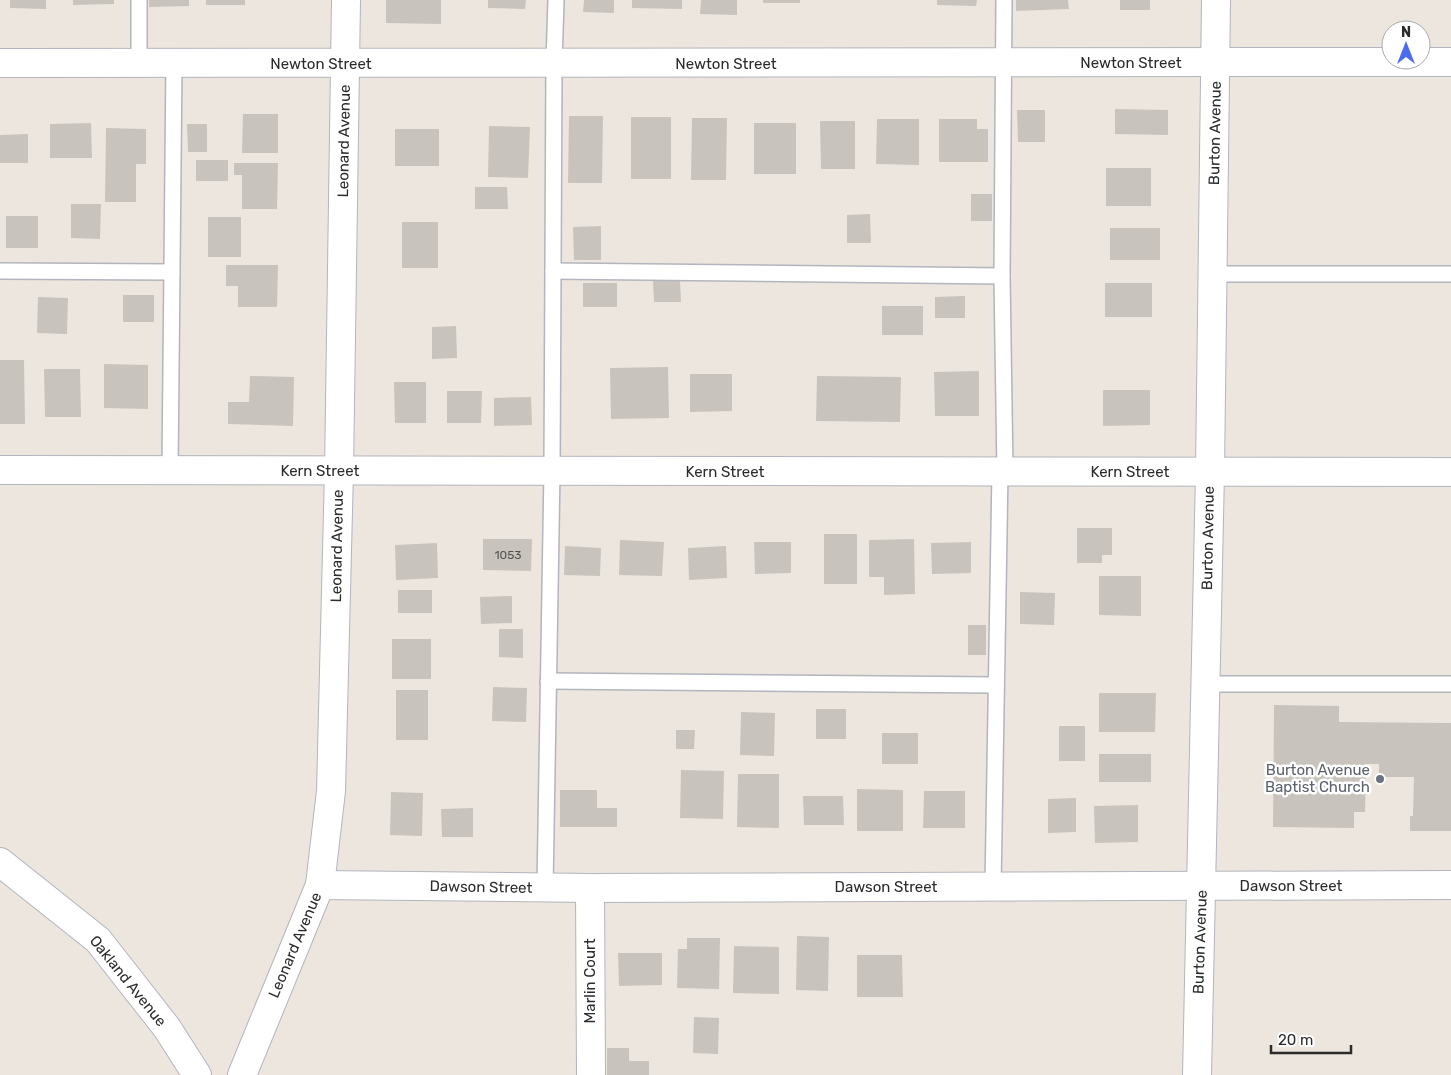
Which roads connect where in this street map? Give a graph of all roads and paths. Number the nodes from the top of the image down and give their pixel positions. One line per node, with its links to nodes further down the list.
1 (139, 0): 8 (lane)
2 (346, 0): 12 (street, Leonard Avenue)
3 (556, 0): 13 (lane)
4 (1004, 0): 10 (lane)
5 (1216, 0): 11 (street, Burton Avenue)
6 (1451, 62): 11 (street, Newton Street)
7 (0, 63): 8 (street, Newton Street)
8 (139, 63): 9 (street, Newton Street)
9 (174, 63): 12 (street, Newton Street); 16 (lane)
10 (1004, 63): 11 (street, Newton Street); 13 (street, Newton Street); 19 (lane)
11 (1216, 63): 17 (street, Burton Avenue)
12 (345, 64): 13 (street, Newton Street); 22 (street, Leonard Avenue)
13 (554, 64): 15 (lane)
14 (0, 271): 16 (lane)
15 (553, 271): 19 (lane); 23 (lane)
16 (172, 272): 21 (lane)
17 (1213, 274): 18 (lane); 25 (street, Burton Avenue)
18 (1451, 274)
19 (1002, 276): 24 (lane)
20 (0, 470): 21 (street, Kern Street)
21 (170, 470): 22 (street, Kern Street)
22 (339, 471): 23 (street, Kern Street); 32 (street, Leonard Avenue)
23 (552, 471): 24 (street, Kern Street); 27 (lane)
24 (1002, 472): 25 (street, Kern Street); 30 (lane)
25 (1210, 472): 26 (street, Kern Street); 28 (street, Burton Avenue)
26 (1451, 472)
27 (548, 682): 30 (lane); 36 (lane)
28 (1205, 684): 29 (lane); 33 (street, Burton Avenue)
29 (1451, 684)
30 (996, 686): 35 (lane)
31 (0, 862): 38 (street, Oakland Avenue)
32 (320, 885): 36 (street, Dawson Street); 39 (street, Leonard Avenue)
33 (1202, 886): 34 (street, Dawson Street); 35 (street, Dawson Street); 41 (street, Burton Avenue)
34 (1451, 886)
35 (993, 887): 37 (street, Dawson Street)
36 (545, 888): 37 (street, Dawson Street)
37 (590, 888): 40 (street, Marlin Court)
38 (197, 1075)
39 (242, 1075)
40 (591, 1075)
41 (1197, 1075)

